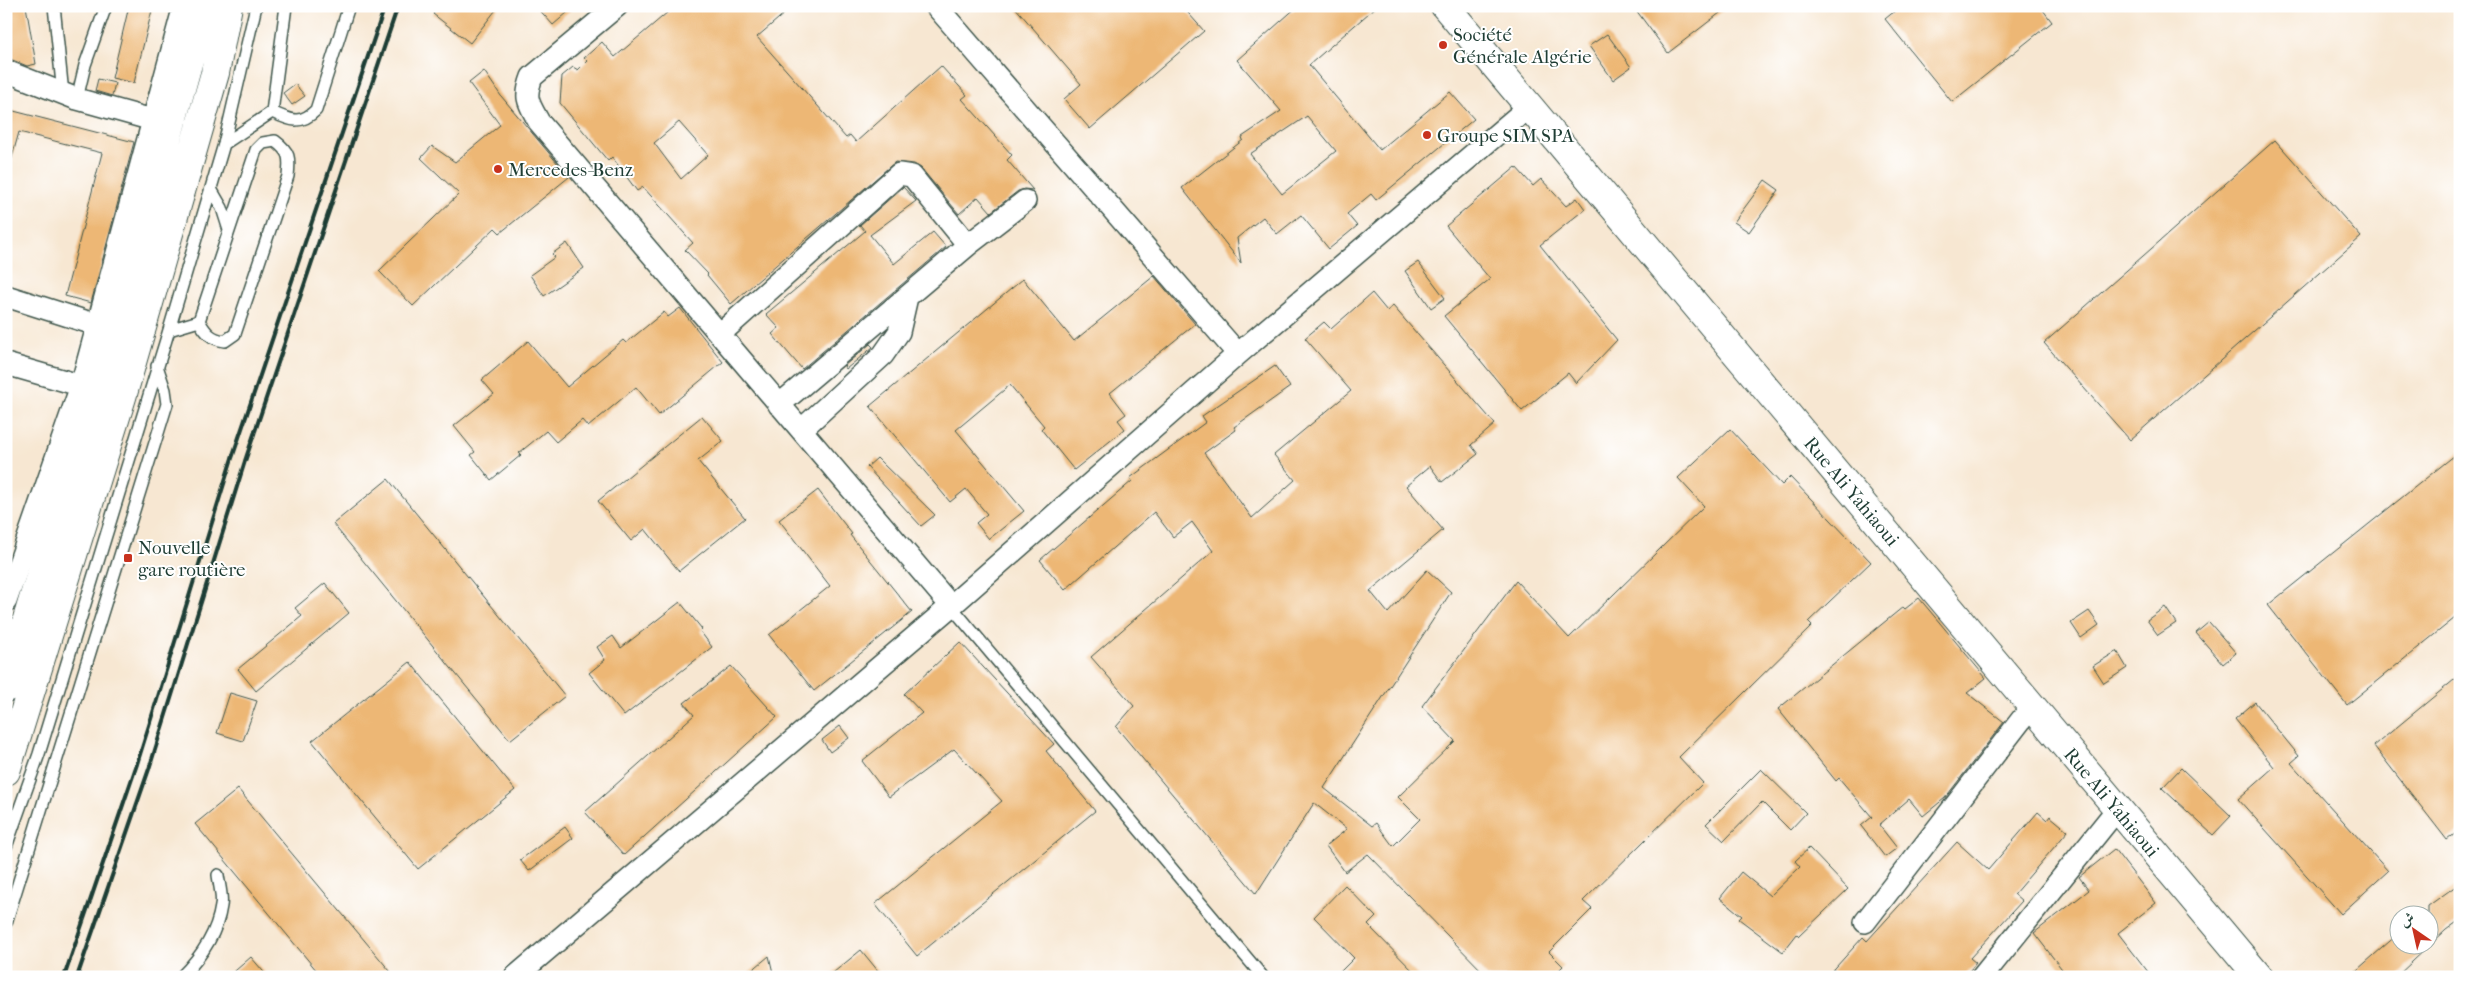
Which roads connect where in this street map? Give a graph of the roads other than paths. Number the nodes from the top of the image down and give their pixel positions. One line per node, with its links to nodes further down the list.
1 (54, 6): 13 (lane)
2 (106, 6): 13 (lane)
3 (184, 6): 16 (street)
4 (204, 6): 16 (main road)
5 (228, 6): 31 (main road)
6 (256, 6): 17 (lane)
7 (286, 6): 15 (lane)
8 (349, 6): 15 (lane)
9 (617, 6): 27 (street)
10 (936, 6): 28 (street)
11 (1445, 6): 14 (main road, Rue Ali Yahiaoui)
12 (6, 71): 13 (street)
13 (70, 96): 16 (street)
14 (1530, 106): 28 (street); 37 (main road, Rue Ali Yahiaoui)
15 (272, 112): 17 (lane)
16 (163, 123): 25 (street); 31 (main road)
17 (224, 144): 18 (lane)
18 (211, 189): 20 (lane); 26 (lane)
19 (1025, 201): 21 (street)
20 (229, 230): 24 (lane); 24 (lane)
21 (968, 245): 23 (street); 27 (street)
22 (6, 296): 25 (street)
23 (907, 297): 32 (street); 33 (street)
24 (199, 321): 26 (lane)
25 (97, 325): 31 (street)
26 (169, 330): 30 (lane)
27 (720, 334): 32 (street)
28 (1238, 354): 35 (street)
29 (6, 364): 31 (street)
30 (157, 366): 40 (lane); 43 (lane)
31 (100, 391): 34 (street); 36 (main road); 38 (main road)
32 (779, 405): 33 (street)
33 (801, 430): 35 (street)
34 (6, 601)
35 (950, 606): 46 (street); 47 (lane)
36 (7, 682)
37 (2032, 706): 39 (main road, Rue Ali Yahiaoui); 42 (street)
38 (6, 772)
39 (2118, 808): 44 (main road, Rue Ali Yahiaoui); 48 (street)
40 (6, 848)
41 (218, 875): 45 (lane)
42 (1865, 922)
43 (6, 923)
44 (2254, 975)
45 (180, 977)
46 (515, 977)
47 (1263, 977)
48 (1982, 977)

